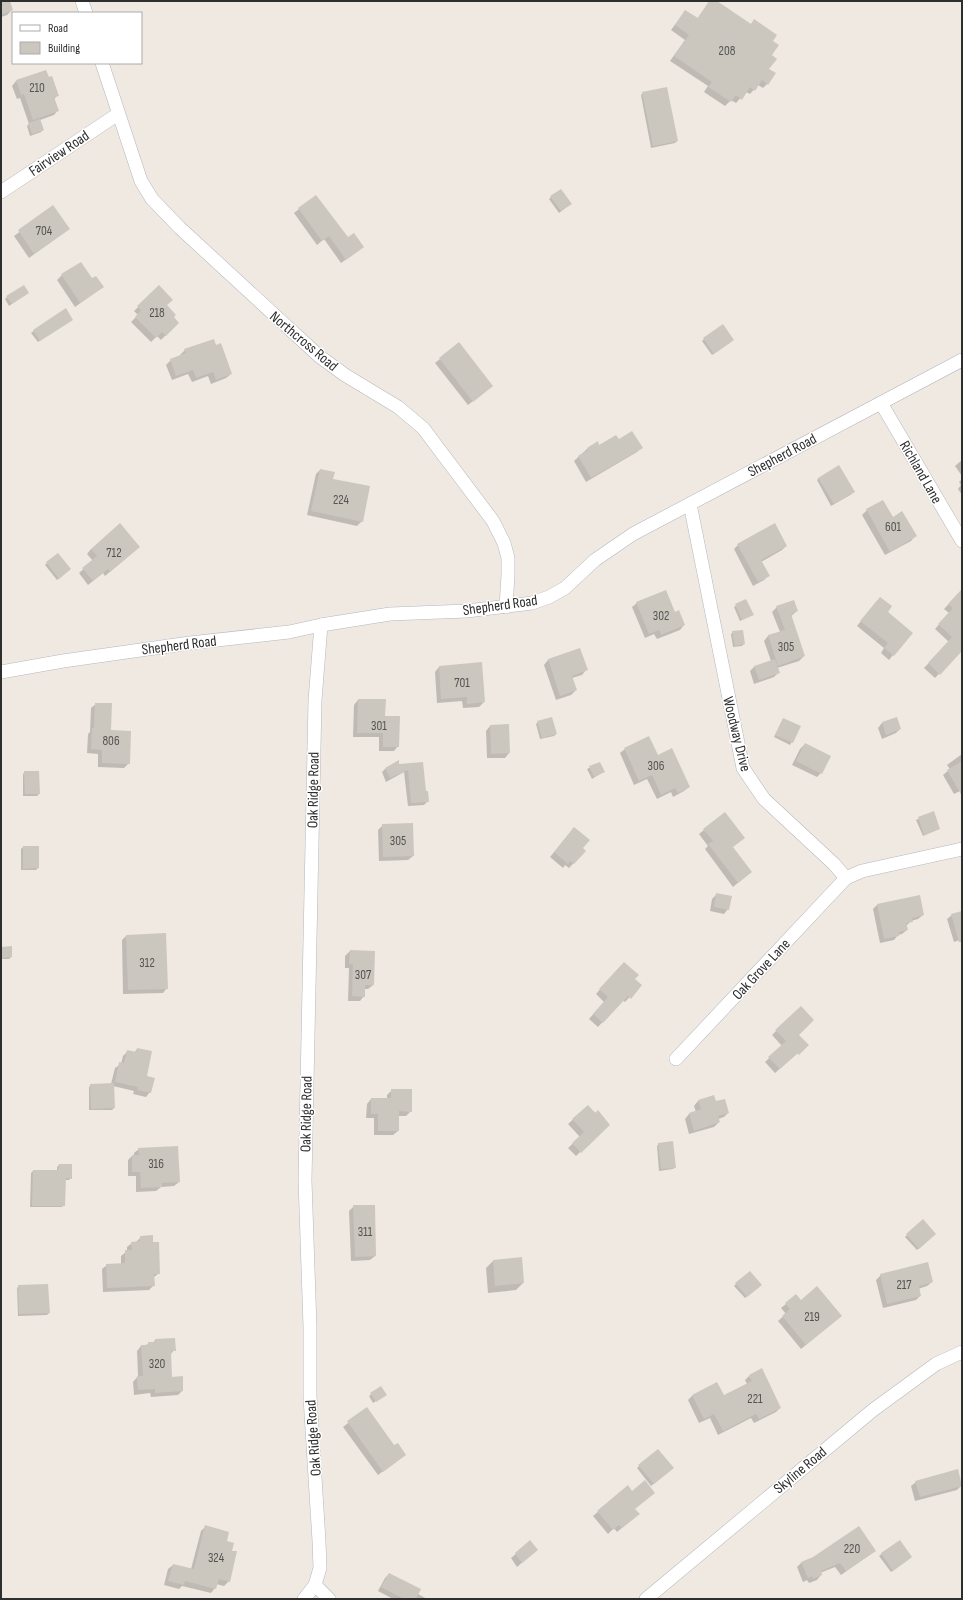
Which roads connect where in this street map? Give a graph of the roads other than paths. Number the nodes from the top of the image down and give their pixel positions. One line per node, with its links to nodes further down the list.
1 (82, 1): 2 (street)
2 (86, 12)
3 (102, 64): 4 (street, Northcross Road)
4 (118, 114): 5 (street, Fairview Road); 10 (street, Northcross Road)
5 (1, 192)
6 (962, 360): 7 (street, Shepherd Road)
7 (881, 403): 8 (street, Shepherd Road); 9 (street, Richland Lane)
8 (690, 504): 10 (street, Shepherd Road); 14 (street, Woodway Drive)
9 (962, 541)
10 (506, 607): 11 (street, Shepherd Road)
11 (321, 625): 12 (street, Shepherd Road); 17 (street, Oak Ridge Road)
12 (1, 672)
13 (962, 849): 14 (street)
14 (846, 878): 15 (street, Oak Grove Lane)
15 (676, 1059)
16 (962, 1352): 20 (street, Skyline Road)
17 (315, 1585): 18 (street, Oak Ridge Road); 19 (street)
18 (304, 1599)
19 (329, 1599)
20 (646, 1599)

